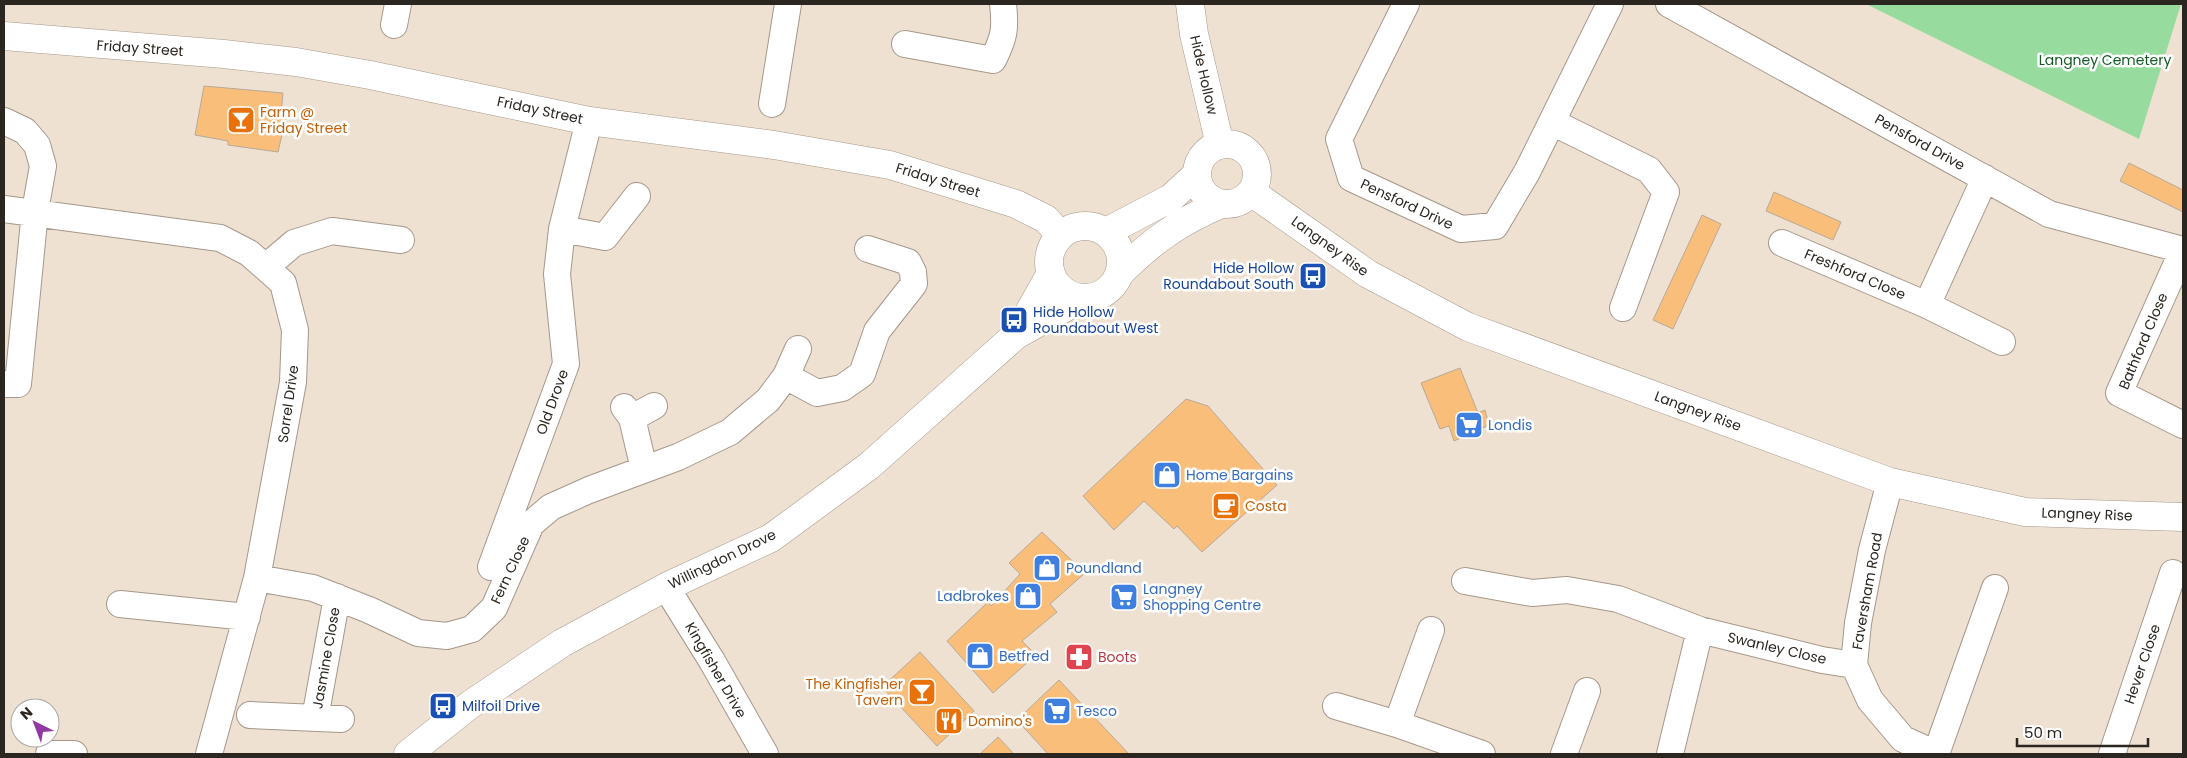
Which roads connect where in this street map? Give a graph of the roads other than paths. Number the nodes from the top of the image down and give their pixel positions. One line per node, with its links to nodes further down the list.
1 (788, 4): 9 (street)
2 (1003, 4): 8 (street)
3 (1190, 4): 13 (main road, Hide Hollow)
4 (1404, 4): 12 (street, Pensford Drive)
5 (1610, 4): 12 (street, Pensford Drive)
6 (1669, 4): 15 (street, Pensford Drive)
7 (4, 36): 10 (main road, Friday Street)
8 (905, 44)
9 (772, 104)
10 (589, 121): 21 (street, Old Drove); 23 (main road, Friday Street)
11 (4, 122): 20 (street)
12 (1552, 122): 33 (street)
13 (1220, 145): 14 (main road); 16 (main road)
14 (1196, 175): 18 (main road); 22 (main road)
15 (1985, 178): 27 (street, Pensford Drive); 32 (street)
16 (1251, 192): 18 (main road); 42 (main road, Langney Rise)
17 (637, 196): 21 (street)
18 (1222, 204): 29 (main road)
19 (4, 209): 20 (street, Sorrel Drive)
20 (35, 211): 28 (street, Sorrel Drive); 38 (street)
21 (562, 229): 44 (street, Old Drove)
22 (1106, 232): 23 (main road); 29 (main road)
23 (1060, 235): 30 (main road)
24 (401, 240): 28 (street)
25 (1782, 243): 32 (street, Freshford Close)
26 (868, 249): 37 (street)
27 (2183, 250): 40 (street, Bathford Close)
28 (266, 267): 46 (street, Sorrel Drive)
29 (1120, 272): 31 (main road)
30 (1051, 274): 31 (main road); 34 (main road, Willingdon Drove)
31 (1082, 298): 34 (main road, Willingdon Drove)
32 (1927, 305): 35 (street, Freshford Close)
33 (1623, 308)
34 (1016, 336): 48 (main road, Willingdon Drove)
35 (2002, 342)
36 (798, 349): 37 (street, Fern Close)
37 (786, 376): 41 (street, Fern Close)
38 (4, 384)
39 (654, 406): 41 (street)
40 (2183, 425)
41 (644, 469): 50 (street, Fern Close)
42 (1890, 482): 43 (main road, Langney Rise); 55 (street, Faversham Road)
43 (2183, 517)
44 (491, 566)
45 (2173, 573): 72 (street, Hever Close)
46 (257, 578): 50 (street, Fern Close); 52 (street, Sorrel Drive)
47 (1465, 581): 54 (street, Swanley Close)
48 (666, 587): 66 (main road, Willingdon Drove); 67 (street, Kingfisher Drive)
49 (1995, 588): 71 (street)
50 (337, 597): 59 (street, Jasmine Close)
51 (120, 604): 52 (street)
52 (247, 617): 65 (street, Sorrel Drive)
53 (1431, 630): 61 (street)
54 (1700, 630): 55 (street, Swanley Close); 70 (street)
55 (1854, 664): 62 (street, Faversham Road)
56 (1587, 690): 69 (street)
57 (1336, 706): 61 (street)
58 (250, 716): 59 (street, Jasmine Close)
59 (316, 718): 60 (street, Jasmine Close)
60 (341, 719)
61 (1397, 724): 68 (street)
62 (1900, 746): 71 (street, Faversham Road)
63 (49, 754): 64 (street)
64 (74, 754)
65 (210, 754)
66 (408, 754)
67 (765, 754)
68 (1482, 754)
69 (1564, 754)
70 (1670, 754)
71 (1936, 754)
72 (2112, 754)

